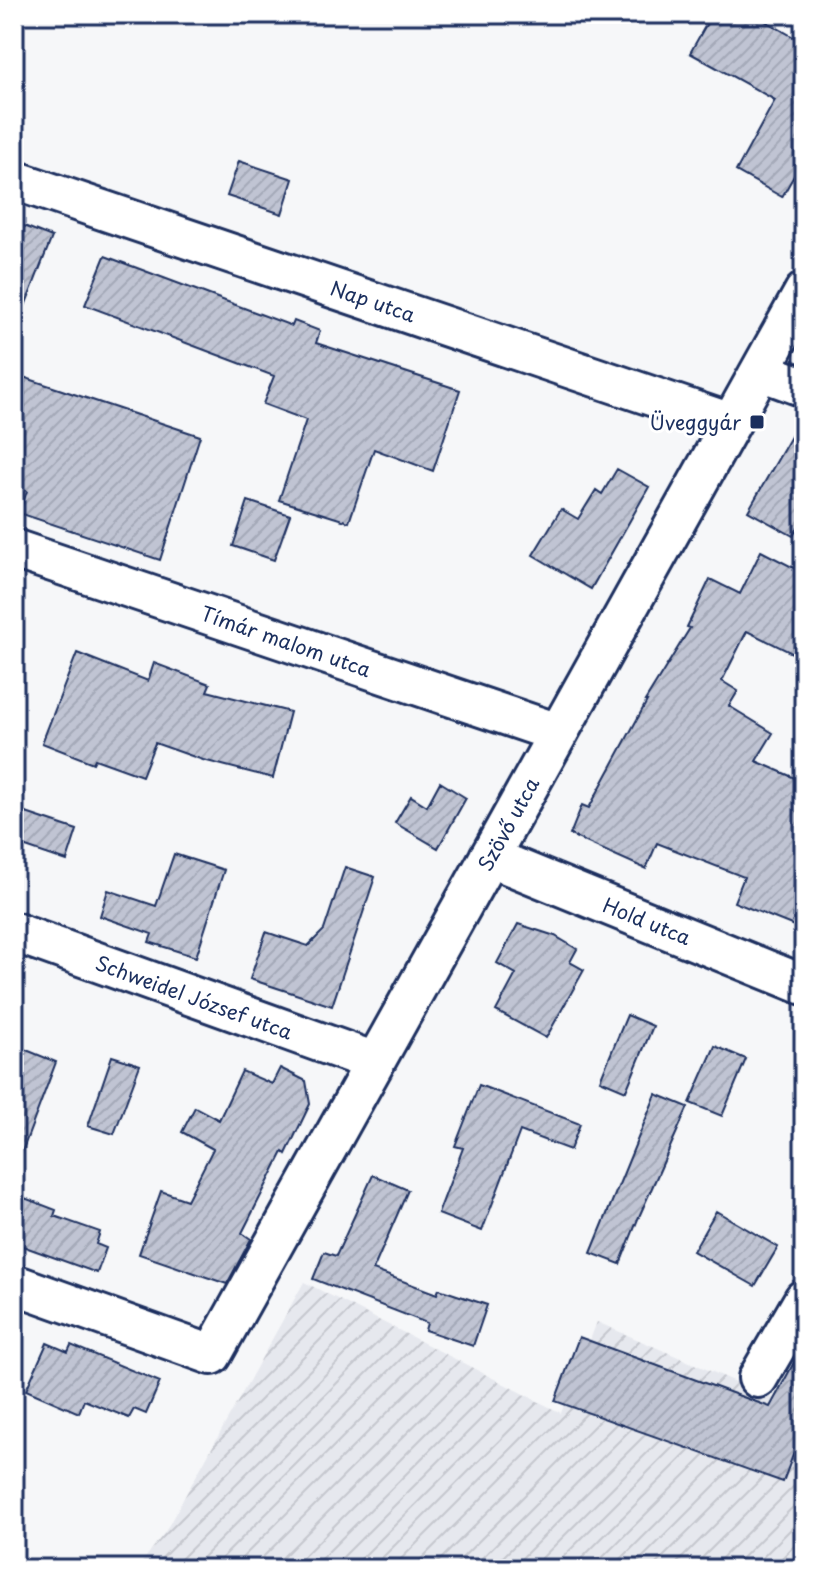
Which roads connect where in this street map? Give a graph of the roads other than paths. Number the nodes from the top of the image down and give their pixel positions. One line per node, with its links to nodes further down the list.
1 (14, 180): 5 (street, Nap utca)
2 (804, 292): 3 (street, Szövő utca)
3 (760, 371): 4 (street); 5 (street, Szövő utca)
4 (804, 387)
5 (731, 423): 7 (street, Szövő utca)
6 (14, 549): 7 (street, Tímár malom utca)
7 (558, 733): 8 (street, Szövő utca)
8 (489, 857): 10 (street, Hold utca); 11 (street, Szövő utca)
9 (14, 932): 11 (street, Schweidel József utca)
10 (804, 985)
11 (375, 1062): 12 (street, Szövő utca)
12 (14, 1284)
13 (804, 1299): 14 (street)
14 (758, 1378)

